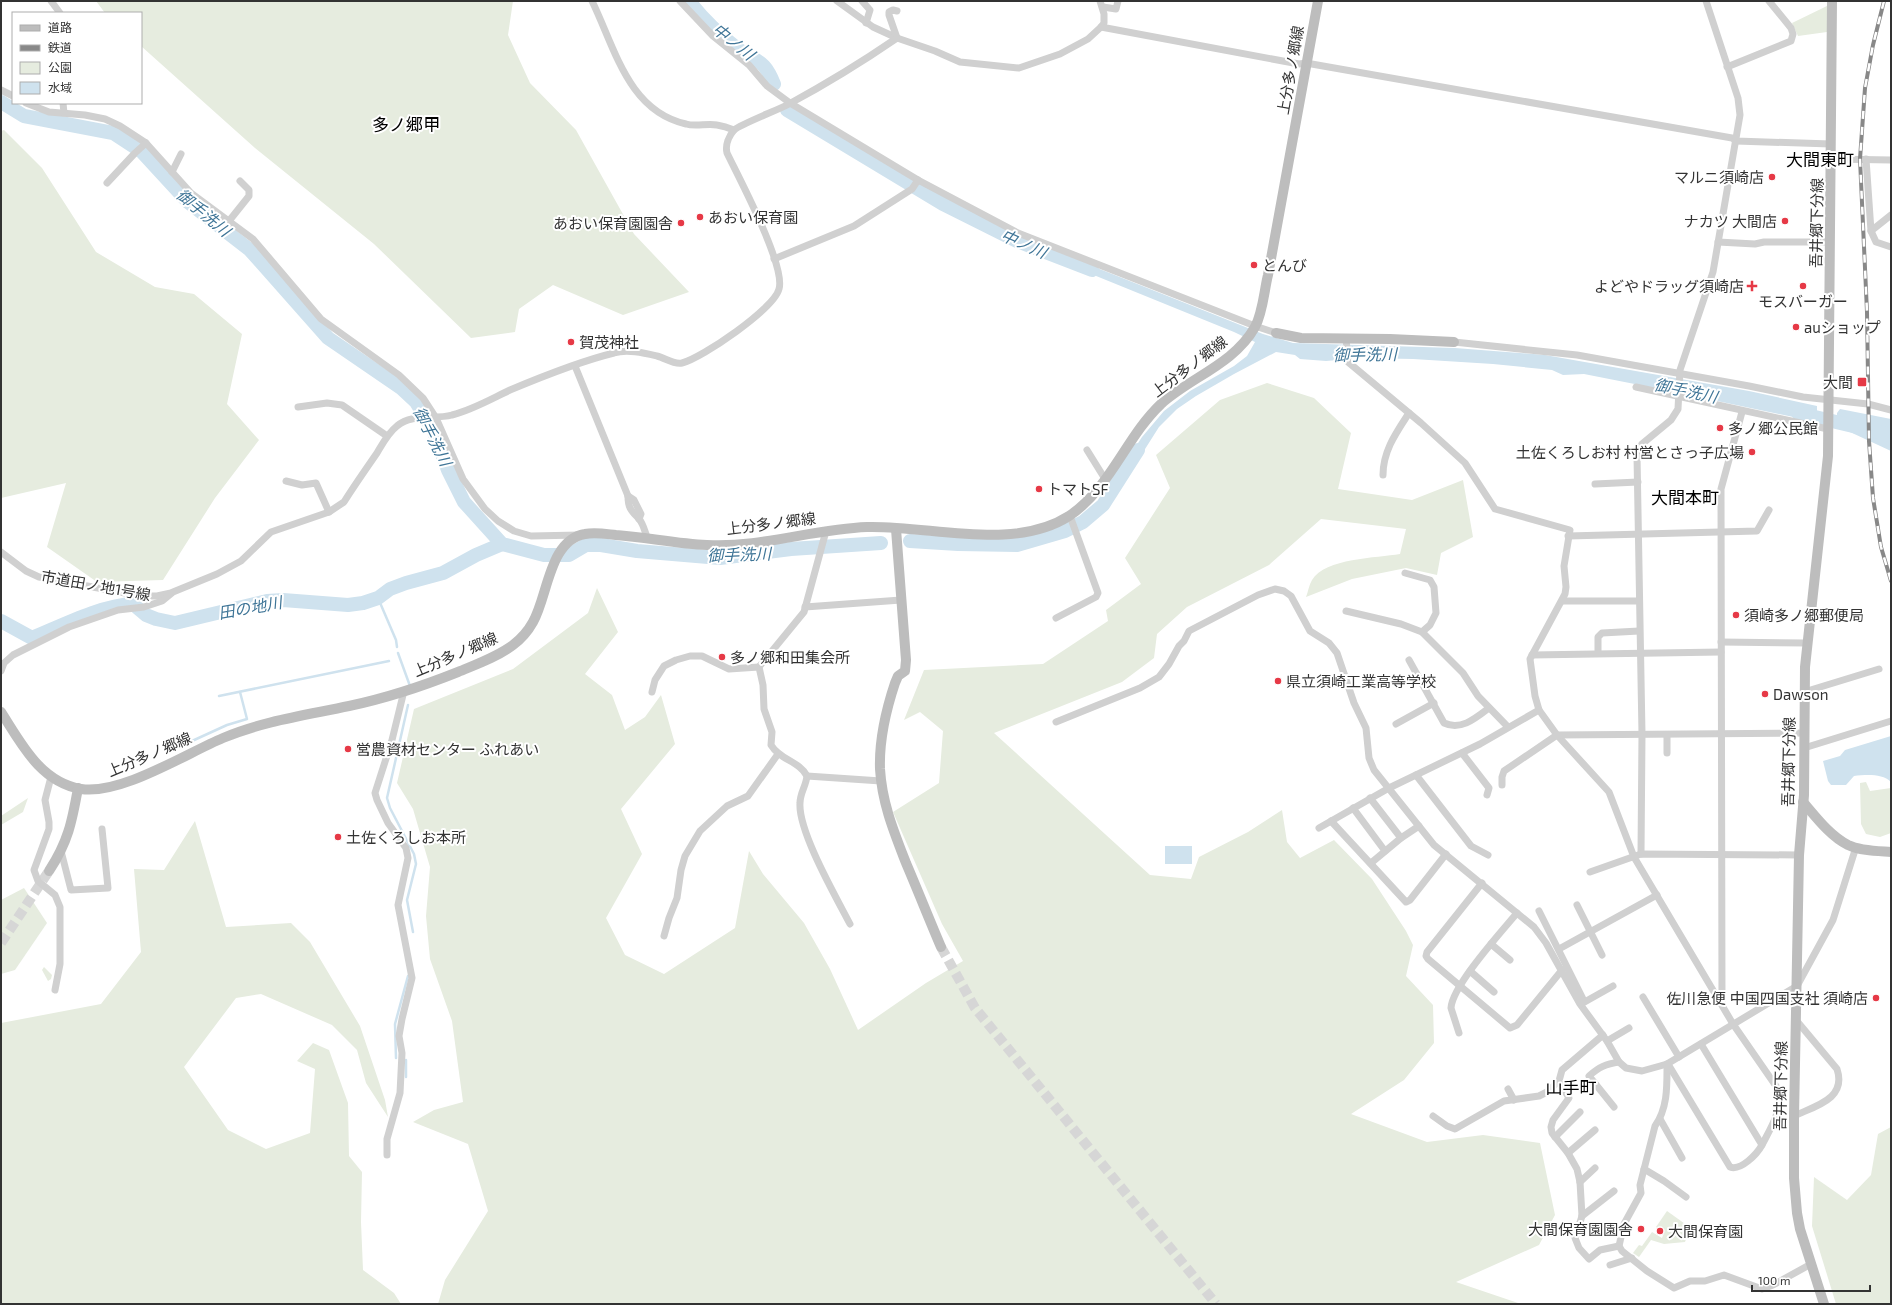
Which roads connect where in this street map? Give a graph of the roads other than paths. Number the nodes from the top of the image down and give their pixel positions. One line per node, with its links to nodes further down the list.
1 (51, 1): 15 (street)
2 (592, 1): 27 (street)
3 (680, 1): 23 (street)
4 (837, 1): 16 (street)
5 (862, 1): 13 (street)
6 (871, 1): 13 (street)
7 (1118, 1): 12 (street)
8 (1318, 1): 19 (main road, 上分多ノ郷線)
9 (1706, 1): 20 (street)
10 (1769, 1): 20 (street)
11 (1832, 1): 30 (main road, 吾井郷下分線)
12 (1102, 4): 17 (street)
13 (870, 10): 16 (street)
14 (896, 11): 18 (street)
15 (59, 12)
16 (866, 23): 18 (street)
17 (1101, 28): 18 (street); 19 (street)
18 (897, 38): 23 (street)
19 (1306, 63): 28 (street); 46 (main road, 上分多ノ郷線)
20 (1727, 67): 28 (street)
21 (1, 90): 22 (street)
22 (12, 96)
23 (790, 103): 27 (street); 38 (street)
24 (29, 104): 26 (street)
25 (63, 104): 26 (street)
26 (64, 113): 29 (street)
27 (734, 130): 45 (street)
28 (1736, 141): 30 (street); 42 (street)
29 (144, 144): 35 (street); 37 (street)
30 (1831, 144): 33 (main road, 吾井郷下分線)
31 (181, 154): 35 (street)
32 (1866, 159): 33 (street); 34 (street); 41 (street)
33 (1831, 160): 43 (main road, 吾井郷下分線)
34 (1891, 160)
35 (172, 172): 40 (street)
36 (240, 181): 40 (street)
37 (108, 183)
38 (915, 184): 45 (street); 46 (street)
39 (1891, 215): 41 (street)
40 (229, 221): 59 (street)
41 (1871, 231): 44 (street)
42 (1718, 242): 43 (street); 51 (street)
43 (1830, 242): 54 (main road, 吾井郷下分線)
44 (1891, 247)
45 (774, 259): 50 (street)
46 (1254, 328): 47 (street); 64 (main road, 上分多ノ郷線)
47 (1276, 333): 48 (main road)
48 (1346, 341): 49 (main road); 58 (street)
49 (1454, 342): 51 (street)
50 (575, 366): 59 (street); 77 (street)
51 (1679, 376): 53 (street); 54 (street)
52 (1636, 387): 53 (street)
53 (1679, 395): 57 (street); 66 (street)
54 (1828, 403): 56 (street); 60 (main road, 吾井郷下分線)
55 (298, 407): 61 (street)
56 (1891, 410)
57 (1742, 412): 60 (street); 72 (street)
58 (1409, 413): 63 (street); 76 (street)
59 (434, 418): 61 (street); 73 (street)
60 (1828, 427): 90 (main road, 吾井郷下分線)
61 (387, 436): 69 (street)
62 (1087, 450): 64 (street)
63 (1383, 476)
64 (1105, 479): 70 (main road, 上分多ノ郷線)
65 (286, 481): 69 (street)
66 (1638, 482): 67 (street); 74 (street)
67 (1595, 484)
68 (1769, 510): 72 (street)
69 (329, 512): 80 (street)
70 (1071, 519): 71 (main road, 上分多ノ郷線); 86 (street)
71 (896, 529): 75 (main road, 上分多ノ郷線); 81 (main road)
72 (1721, 533): 74 (street); 89 (street)
73 (582, 534): 77 (main road, 上分多ノ郷線); 100 (main road, 上分多ノ郷線)
74 (1639, 534): 76 (street); 83 (street)
75 (825, 535): 77 (main road, 上分多ノ郷線); 84 (street)
76 (1568, 536): 82 (street)
77 (647, 537)
78 (1, 552): 80 (street, 市道田ノ地1号線)
79 (1405, 573): 88 (street)
80 (173, 592): 96 (street)
81 (900, 600): 84 (street); 123 (main road)
82 (1562, 601): 83 (street); 94 (street)
83 (1639, 601): 87 (street)
84 (805, 608): 97 (street)
85 (1346, 611): 88 (street)
86 (1056, 618)
87 (1640, 631): 92 (street); 93 (street)
88 (1422, 632): 104 (street)
89 (1721, 642): 90 (street); 91 (street)
90 (1806, 643): 102 (main road, 吾井郷下分線)
91 (1720, 652): 93 (street); 115 (street)
92 (1598, 653): 93 (street); 94 (street)
93 (1640, 653): 112 (street)
94 (1532, 655): 105 (street)
95 (1410, 660): 103 (street)
96 (3, 664): 99 (street)
97 (759, 667): 101 (street); 118 (street)
98 (1879, 669): 102 (street)
99 (1, 671)
100 (404, 691): 125 (main road, 上分多ノ郷線); 193 (street)
101 (652, 692)
102 (1804, 692): 111 (main road, 吾井郷下分線)
103 (1434, 703): 104 (street); 109 (street)
104 (1489, 708): 110 (street)
105 (1540, 710): 110 (street); 113 (street)
106 (1, 712): 122 (main road, 上分多ノ郷線)
107 (1891, 721): 116 (street)
108 (1056, 722): 126 (street)
109 (1396, 724)
110 (1508, 728): 119 (street)
111 (1805, 733): 115 (street); 116 (main road, 吾井郷下分線)
112 (1642, 734): 113 (street); 114 (street); 142 (street)
113 (1557, 735): 124 (street); 142 (street)
114 (1667, 735): 115 (street); 117 (street)
115 (1721, 735): 143 (street)
116 (1804, 748): 129 (main road, 吾井郷下分線)
117 (1667, 753)
118 (778, 754): 121 (street); 155 (street)
119 (1462, 754): 120 (street); 127 (street)
120 (1416, 775): 126 (street); 141 (street)
121 (807, 776): 123 (street); 153 (street)
122 (51, 777): 125 (main road, 上分多ノ郷線); 166 (street)
123 (881, 782): 157 (main road)
124 (1502, 785)
125 (78, 788): 137 (main road)
126 (1389, 788): 128 (street); 132 (street)
127 (1487, 795)
128 (1370, 798): 130 (street); 135 (street)
129 (1803, 802): 136 (main road); 144 (main road, 吾井郷下分線)
130 (1353, 808): 131 (street); 138 (street)
131 (1332, 821): 133 (street); 145 (street)
132 (1419, 826): 135 (street); 140 (street)
133 (1319, 828)
134 (102, 830): 137 (street)
135 (1401, 838): 138 (street)
136 (1856, 847): 139 (main road); 165 (street)
137 (61, 851): 146 (main road)
138 (1385, 851): 145 (street)
139 (1891, 852)
140 (1446, 854): 145 (street); 148 (street)
141 (1488, 855)
142 (1637, 855): 143 (street); 147 (street); 149 (street)
143 (1721, 855): 144 (street); 170 (street)
144 (1799, 855): 165 (main road, 吾井郷下分線)
145 (1371, 864)
146 (49, 871)
147 (1590, 872)
148 (1482, 883): 152 (street); 163 (street)
149 (1657, 895): 154 (street); 170 (street)
150 (1577, 905): 154 (street)
151 (1539, 911): 158 (street)
152 (1517, 913): 156 (street); 161 (street)
153 (850, 924)
154 (1590, 934): 158 (street); 159 (street)
155 (664, 936)
156 (1491, 944): 160 (street); 162 (street)
157 (941, 947)
158 (1560, 949): 169 (street)
159 (1602, 955)
160 (1510, 960)
161 (1562, 970): 163 (street); 169 (street)
162 (1470, 971): 163 (street); 167 (street)
163 (1460, 986): 174 (street)
164 (1612, 986): 169 (street)
165 (1796, 986): 171 (main road, 吾井郷下分線); 172 (street)
166 (55, 990)
167 (1494, 992)
168 (1643, 997): 178 (street)
169 (1582, 1003): 175 (street)
170 (1722, 1004): 172 (street)
171 (1796, 1020): 187 (main road, 吾井郷下分線); 187 (street)
172 (1733, 1024): 177 (street); 191 (street)
173 (1630, 1028): 176 (street)
174 (1459, 1033)
175 (1603, 1035): 176 (street); 181 (street)
176 (1607, 1041): 179 (street)
177 (1701, 1044): 178 (street); 191 (street)
178 (1679, 1057): 180 (street)
179 (1619, 1062): 180 (street); 184 (street)
180 (1667, 1064): 188 (street); 191 (street)
181 (1559, 1081): 183 (street); 190 (street)
182 (1508, 1089): 183 (street)
183 (1514, 1100): 186 (street)
184 (1614, 1107)
185 (1580, 1112): 190 (street)
186 (1433, 1116)
187 (1794, 1116): 203 (main road, 吾井郷下分線)
188 (1660, 1119): 194 (street); 196 (street)
189 (1595, 1130): 192 (street)
190 (1555, 1137): 192 (street)
191 (1762, 1145)
192 (1568, 1153): 197 (street)
193 (387, 1155)
194 (1682, 1158)
195 (1595, 1168): 197 (street)
196 (1644, 1169): 199 (street); 201 (street)
197 (1580, 1182): 200 (street)
198 (1614, 1190): 200 (street)
199 (1686, 1197)
200 (1582, 1216): 201 (street)
201 (1619, 1246): 202 (street)
202 (1632, 1258): 203 (street); 204 (street)
203 (1811, 1264): 205 (main road, 吾井郷下分線)
204 (1610, 1265)
205 (1824, 1304)

